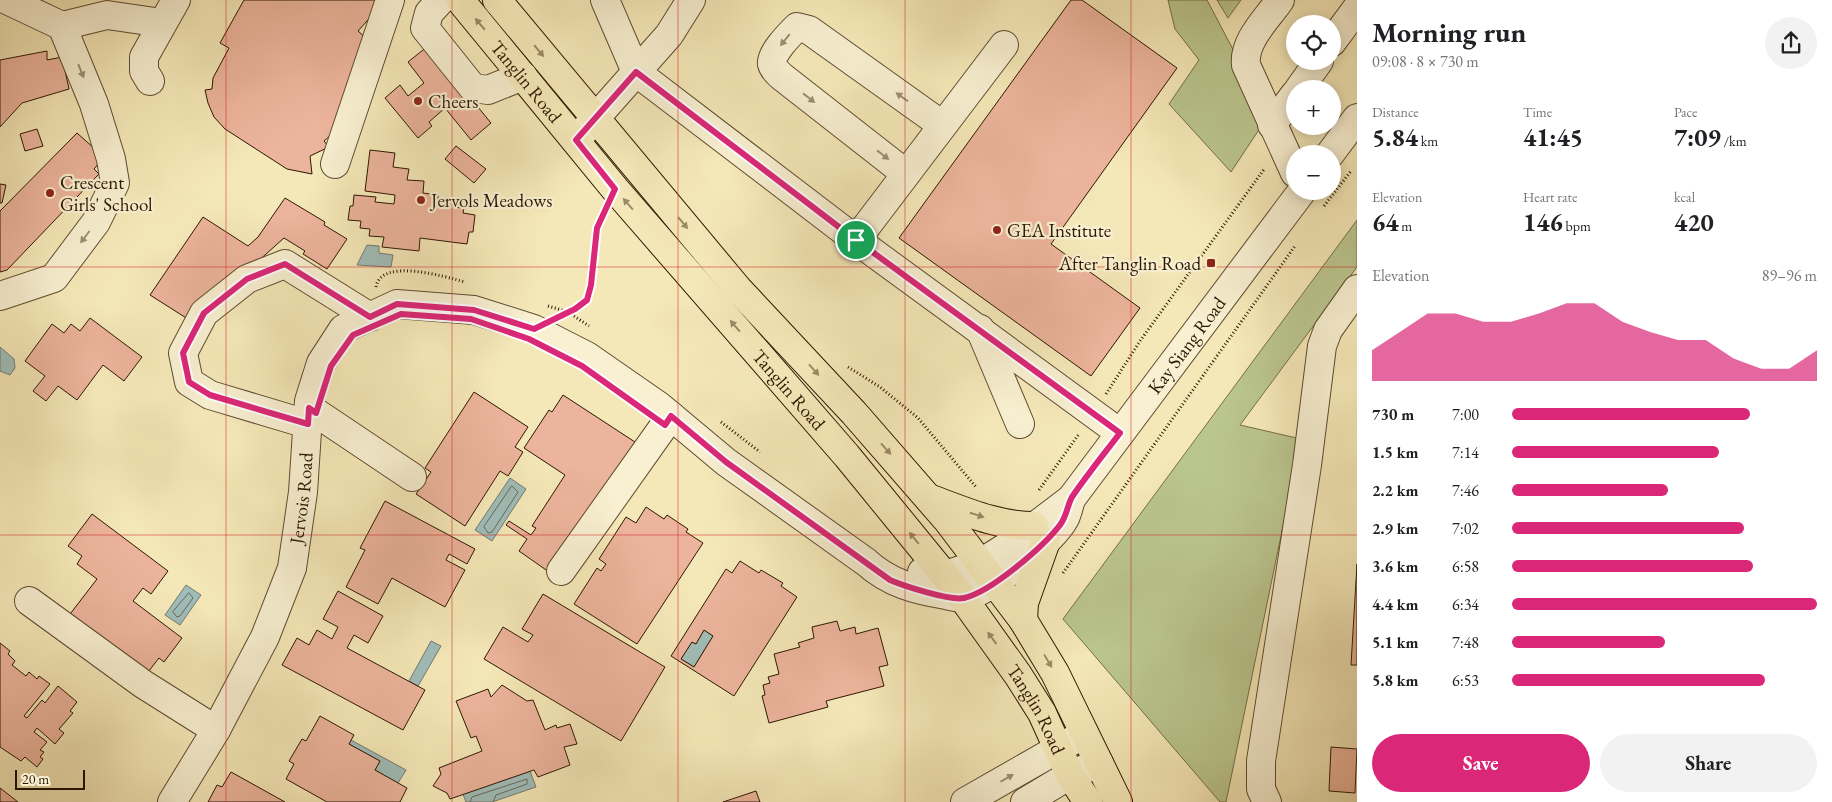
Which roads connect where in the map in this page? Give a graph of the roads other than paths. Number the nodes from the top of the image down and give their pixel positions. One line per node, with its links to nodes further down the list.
1 (7, 0): 11 (street)
2 (390, 0): 25 (street)
3 (441, 0): 15 (street)
4 (460, 0): 15 (main road, Tanglin Road, one-way to 4)
5 (497, 0): 19 (main road, Tanglin Road, one-way to 19)
6 (605, 0): 14 (street)
7 (691, 0): 14 (street)
8 (1280, 0): 21 (street)
9 (1357, 8): 12 (street)
10 (169, 12): 11 (street); 16 (street)
11 (62, 26): 30 (street, one-way to 30)
12 (1341, 30)
13 (1004, 45): 20 (street)
14 (636, 72): 19 (street); 28 (street)
15 (523, 76): 22 (main road, Tanglin Road)
16 (150, 81)
17 (1286, 106): 21 (street)
18 (1357, 118): 23 (street)
19 (595, 119): 22 (street); 38 (main road, Tanglin Road, one-way to 38)
20 (942, 125): 26 (street); 26 (street, one-way to 26)
21 (1272, 125): 24 (street)
22 (576, 140): 43 (main road, Tanglin Road, one-way to 22)
23 (1337, 145)
24 (1286, 154)
25 (335, 164)
26 (905, 173): 28 (street)
27 (1295, 200): 36 (street, Kay Siang Road)
28 (856, 240): 32 (street)
29 (1357, 289): 57 (street)
30 (0, 296)
31 (370, 317): 33 (street, Jervois Road); 33 (street); 34 (street, Jervois Road)
32 (979, 328): 35 (street); 36 (street)
33 (308, 416): 37 (street); 47 (street, Jervois Road)
34 (671, 416): 40 (street, Jervois Road); 41 (street)
35 (1020, 424)
36 (1120, 433): 39 (street, Kay Siang Road)
37 (412, 477)
38 (931, 499): 39 (main road, one-way to 39); 42 (main road, Tanglin Road)
39 (1040, 533): 42 (street, Kay Siang Road); 46 (main road)
40 (866, 562): 43 (street); 44 (street, Jervois Road)
41 (562, 571)
42 (986, 574): 43 (street); 44 (street); 46 (main road, Tanglin Road)
43 (945, 576): 44 (main road, Tanglin Road)
44 (963, 598): 49 (main road, Tanglin Road, one-way to 44)
45 (29, 601): 47 (street)
46 (1022, 620): 48 (main road, Tanglin Road, one-way to 48)
47 (216, 730): 52 (street, Jervois Road)
48 (1084, 734): 49 (street); 50 (main road, Tanglin Road)
49 (1059, 748): 51 (main road, Tanglin Road); 53 (street, one-way to 49)
50 (1098, 763): 51 (street); 56 (main road, Tanglin Road)
51 (1070, 775): 54 (street); 55 (main road, Tanglin Road)
52 (172, 802)
53 (965, 802)
54 (1025, 802)
55 (1088, 802)
56 (1118, 802)
57 (1267, 802)

